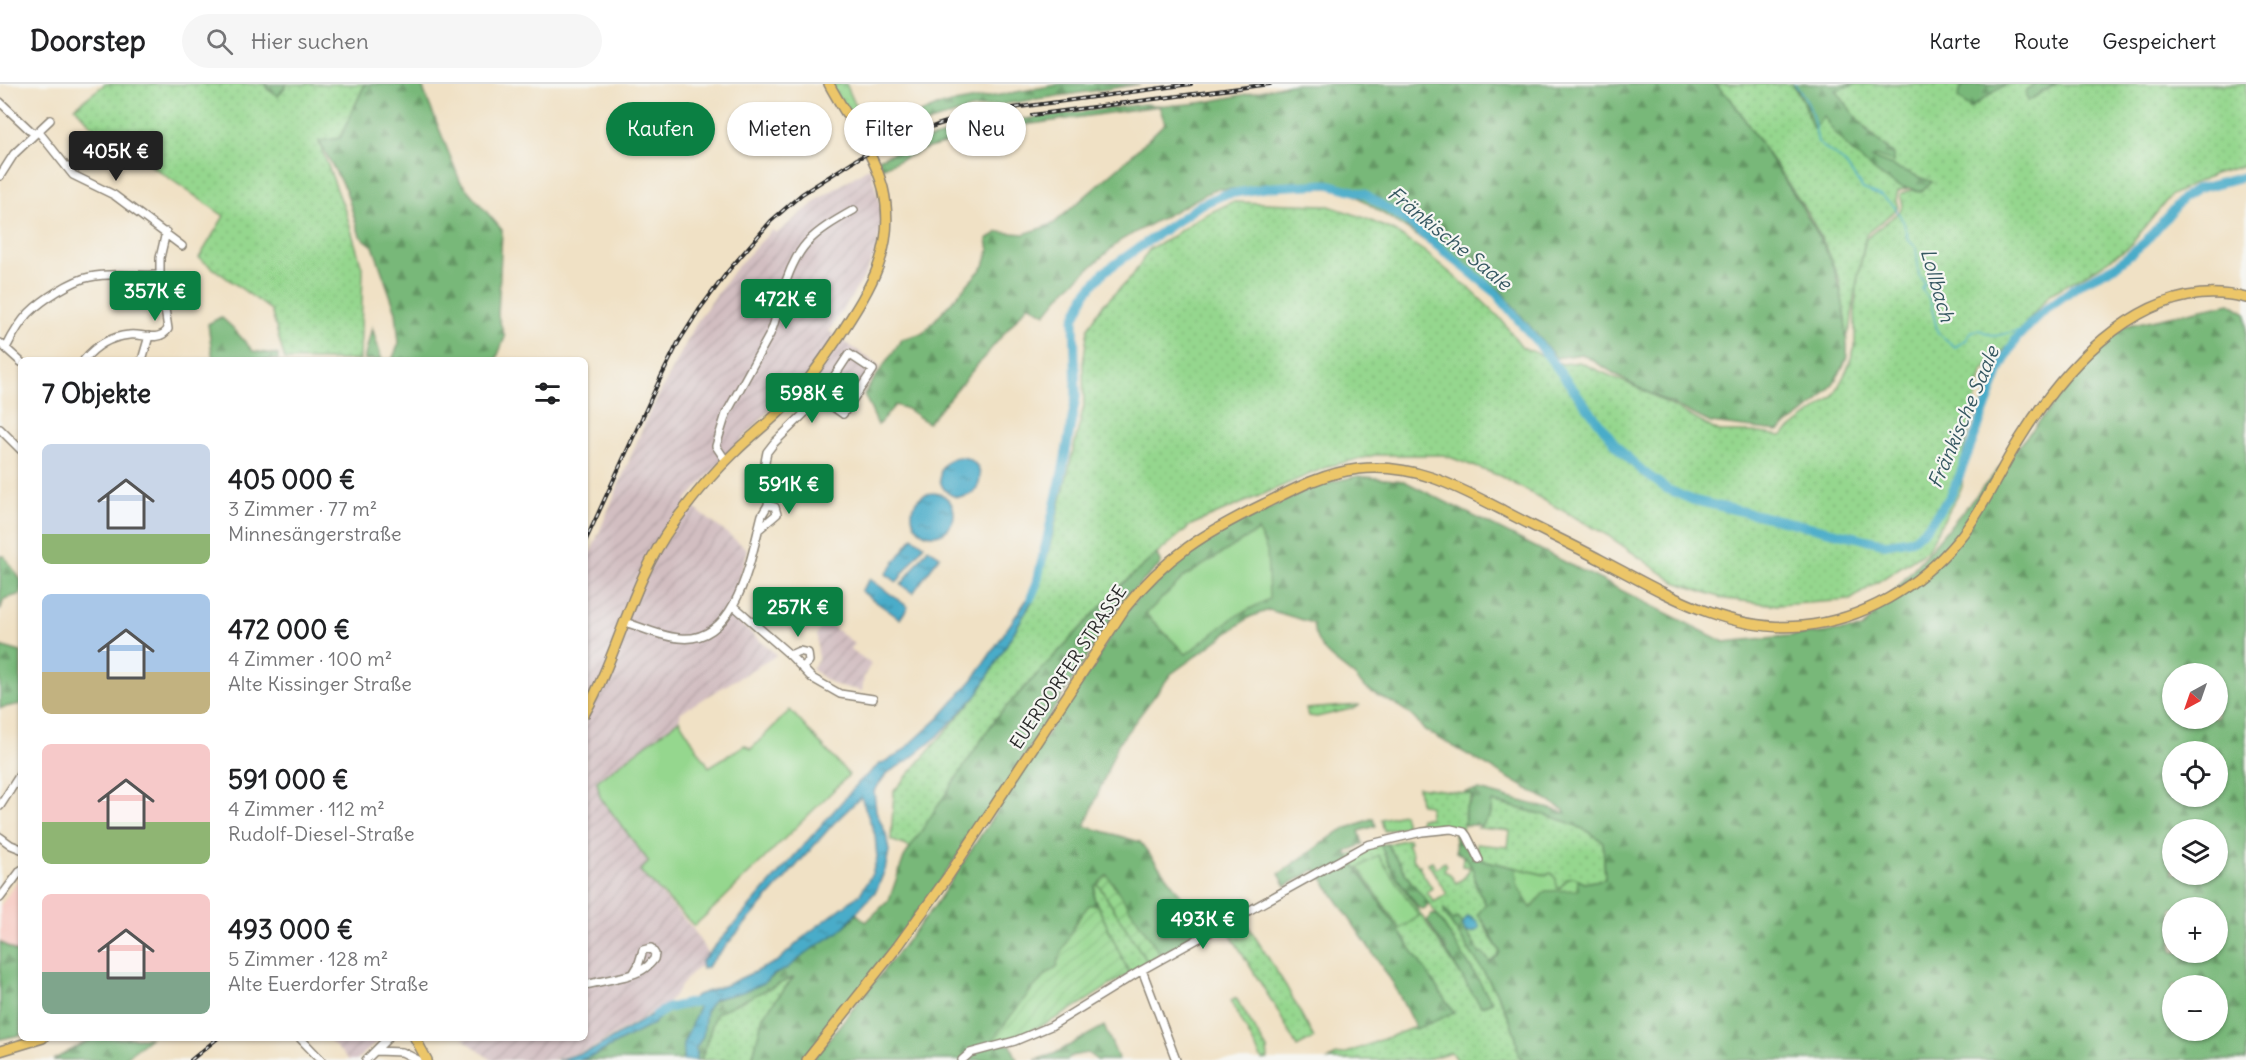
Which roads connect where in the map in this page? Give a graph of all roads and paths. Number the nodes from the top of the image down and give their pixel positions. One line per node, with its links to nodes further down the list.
1 (828, 84): 19 (main road)
2 (0, 102): 4 (street)
3 (50, 120): 4 (street)
4 (36, 132): 5 (street); 7 (street)
5 (0, 176)
6 (854, 210): 19 (street)
7 (166, 232): 8 (street); 9 (street)
8 (182, 246)
9 (160, 275): 11 (street); 12 (street)
10 (2246, 298): 48 (main road, EUERDORFER STRASSE)
11 (150, 336): 13 (street); 14 (street)
12 (3, 345): 15 (street)
13 (87, 357)
14 (143, 357)
15 (18, 359)
16 (820, 398): 16 (street); 20 (street)
17 (0, 429): 18 (street)
18 (18, 447)
19 (726, 461): 23 (main road)
20 (768, 505): 21 (street); 21 (street)
21 (758, 530): 22 (street)
22 (734, 606): 23 (street); 24 (street)
23 (625, 622): 27 (main road)
24 (789, 655): 25 (street); 25 (street)
25 (802, 668): 26 (street)
26 (873, 699)
27 (588, 706)
28 (18, 778): 29 (street)
29 (0, 806)
30 (0, 837): 31 (street)
31 (18, 848)
32 (1479, 860): 35 (street)
33 (18, 874): 34 (street)
34 (0, 898)
35 (1142, 970): 49 (street); 50 (street)
36 (633, 974): 37 (street)
37 (588, 984)
38 (33, 1041): 42 (main road)
39 (303, 1041): 44 (street)
40 (385, 1041): 43 (street)
41 (418, 1041): 47 (main road)
42 (0, 1051)
43 (376, 1051): 45 (street); 46 (street)
44 (321, 1060)
45 (366, 1060)
46 (418, 1060)
47 (427, 1060)
48 (807, 1060)
49 (962, 1060)
50 (1176, 1060)

